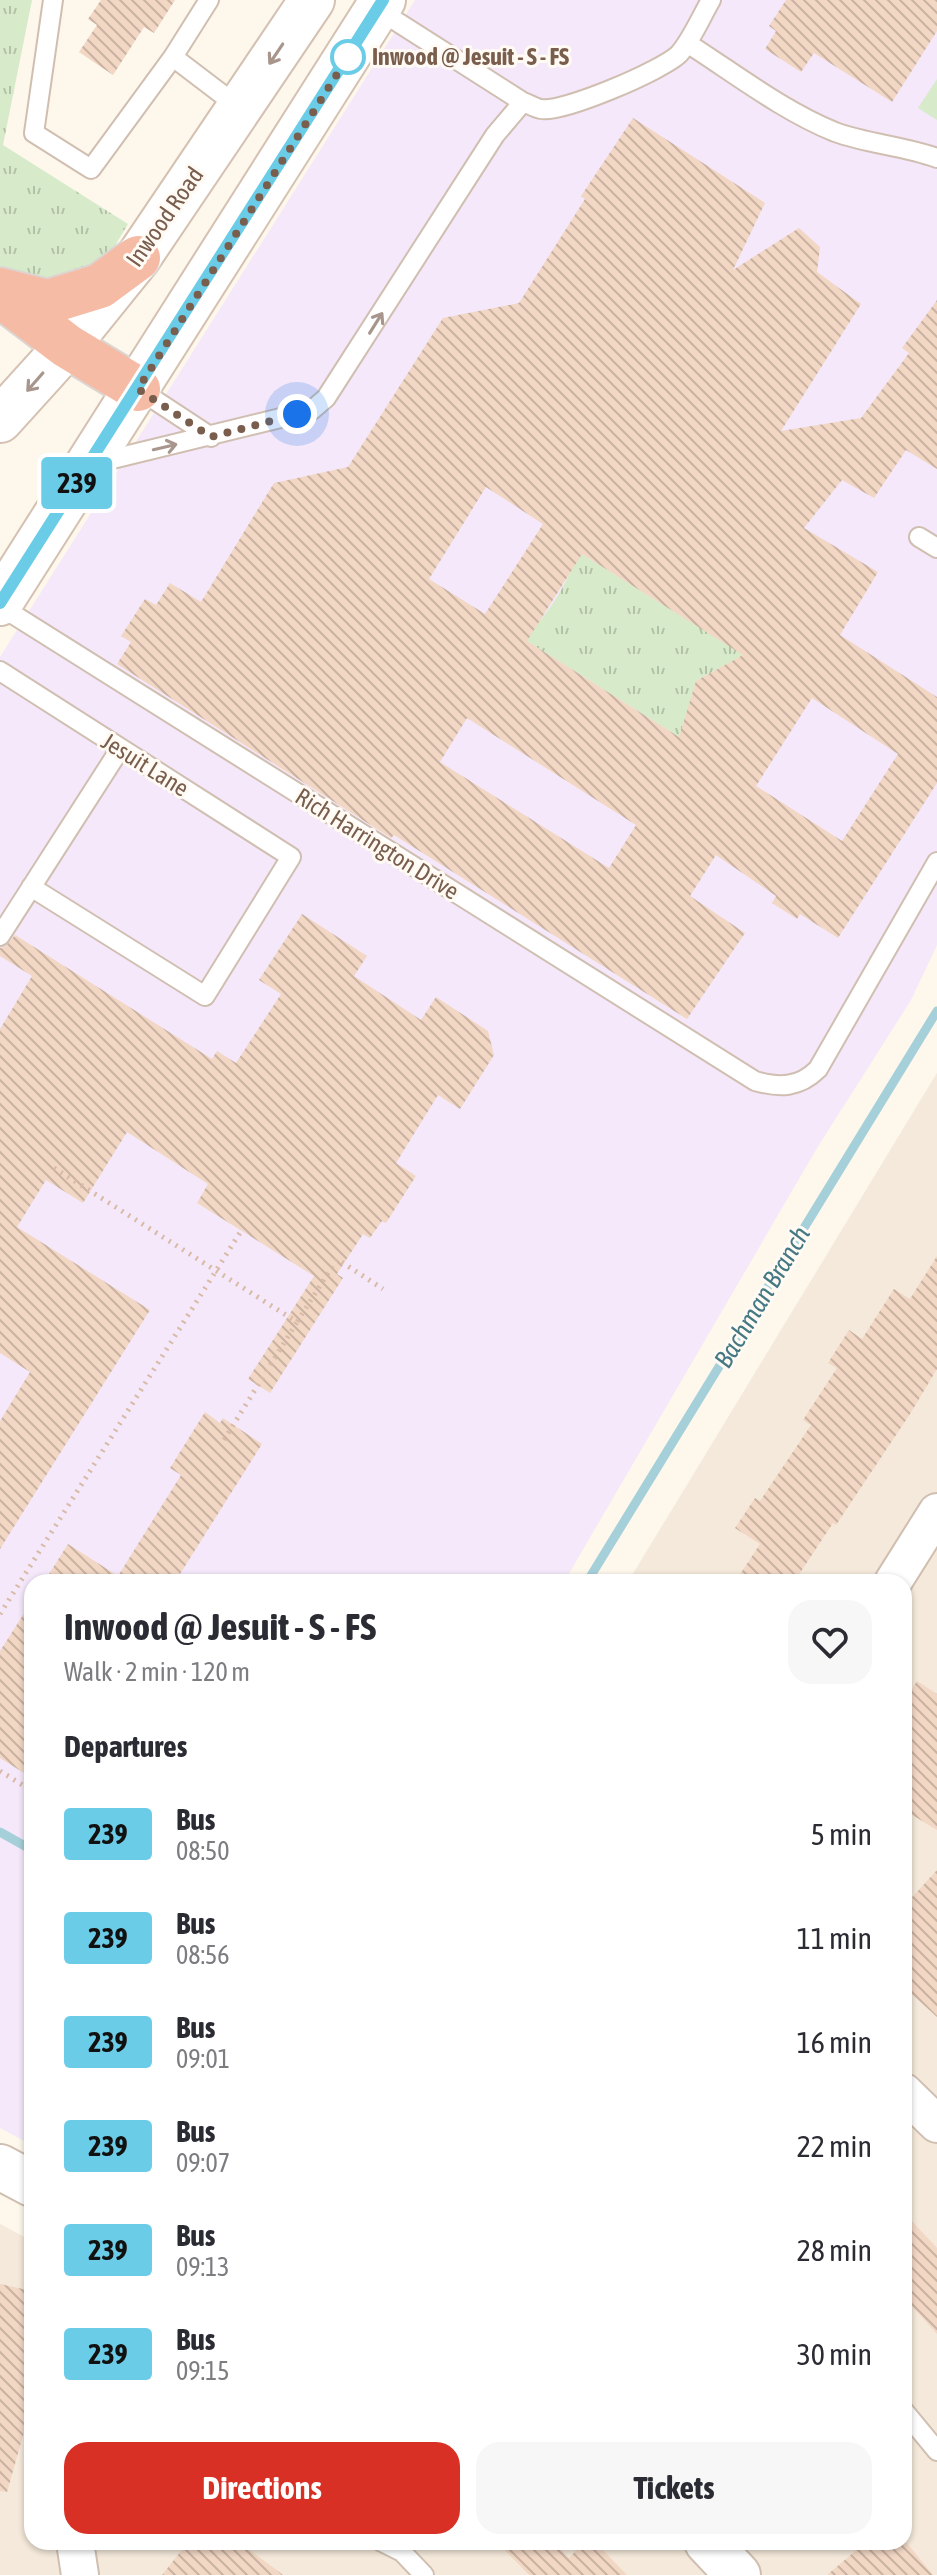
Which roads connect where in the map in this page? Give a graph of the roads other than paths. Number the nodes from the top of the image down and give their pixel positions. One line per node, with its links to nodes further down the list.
1 (53, 0): 7 (lane)
2 (209, 0): 7 (lane)
3 (312, 0): 9 (main road, Inwood Road, one-way to 9)
4 (711, 0): 6 (lane)
5 (375, 3): 8 (lane); 14 (main road)
6 (687, 43): 8 (lane); 10 (lane)
7 (173, 57): 9 (lane)
8 (523, 102): 16 (lane, one-way to 8)
9 (240, 108): 11 (main road, Inwood Road)
10 (937, 158)
11 (138, 258): 12 (highway); 13 (main road, Inwood Road)
12 (0, 293): 13 (highway)
13 (67, 346): 14 (highway); 15 (main road, Inwood Road, one-way to 15)
14 (138, 389): 16 (lane); 17 (main road)
15 (0, 420)
16 (211, 437): 17 (lane, one-way to 16)
17 (89, 464): 20 (main road)
18 (919, 537): 19 (lane)
19 (937, 548)
20 (0, 604): 23 (lane, Rich Harrington Drive)
21 (0, 671): 22 (lane, Jesuit Lane)
22 (120, 749): 24 (lane); 24 (lane, Jesuit Lane)
23 (937, 862)
24 (31, 887): 25 (lane)
25 (0, 936)
26 (937, 1512): 27 (street)
27 (898, 1574)
28 (912, 2100): 29 (street)
29 (937, 2124)
30 (0, 2167): 31 (main road)
31 (24, 2180)
32 (912, 2421): 33 (lane)
33 (937, 2451)
34 (76, 2550): 37 (street)
35 (398, 2550): 38 (lane)
36 (715, 2550): 39 (main road)
37 (80, 2575)
38 (424, 2575)
39 (738, 2575)

